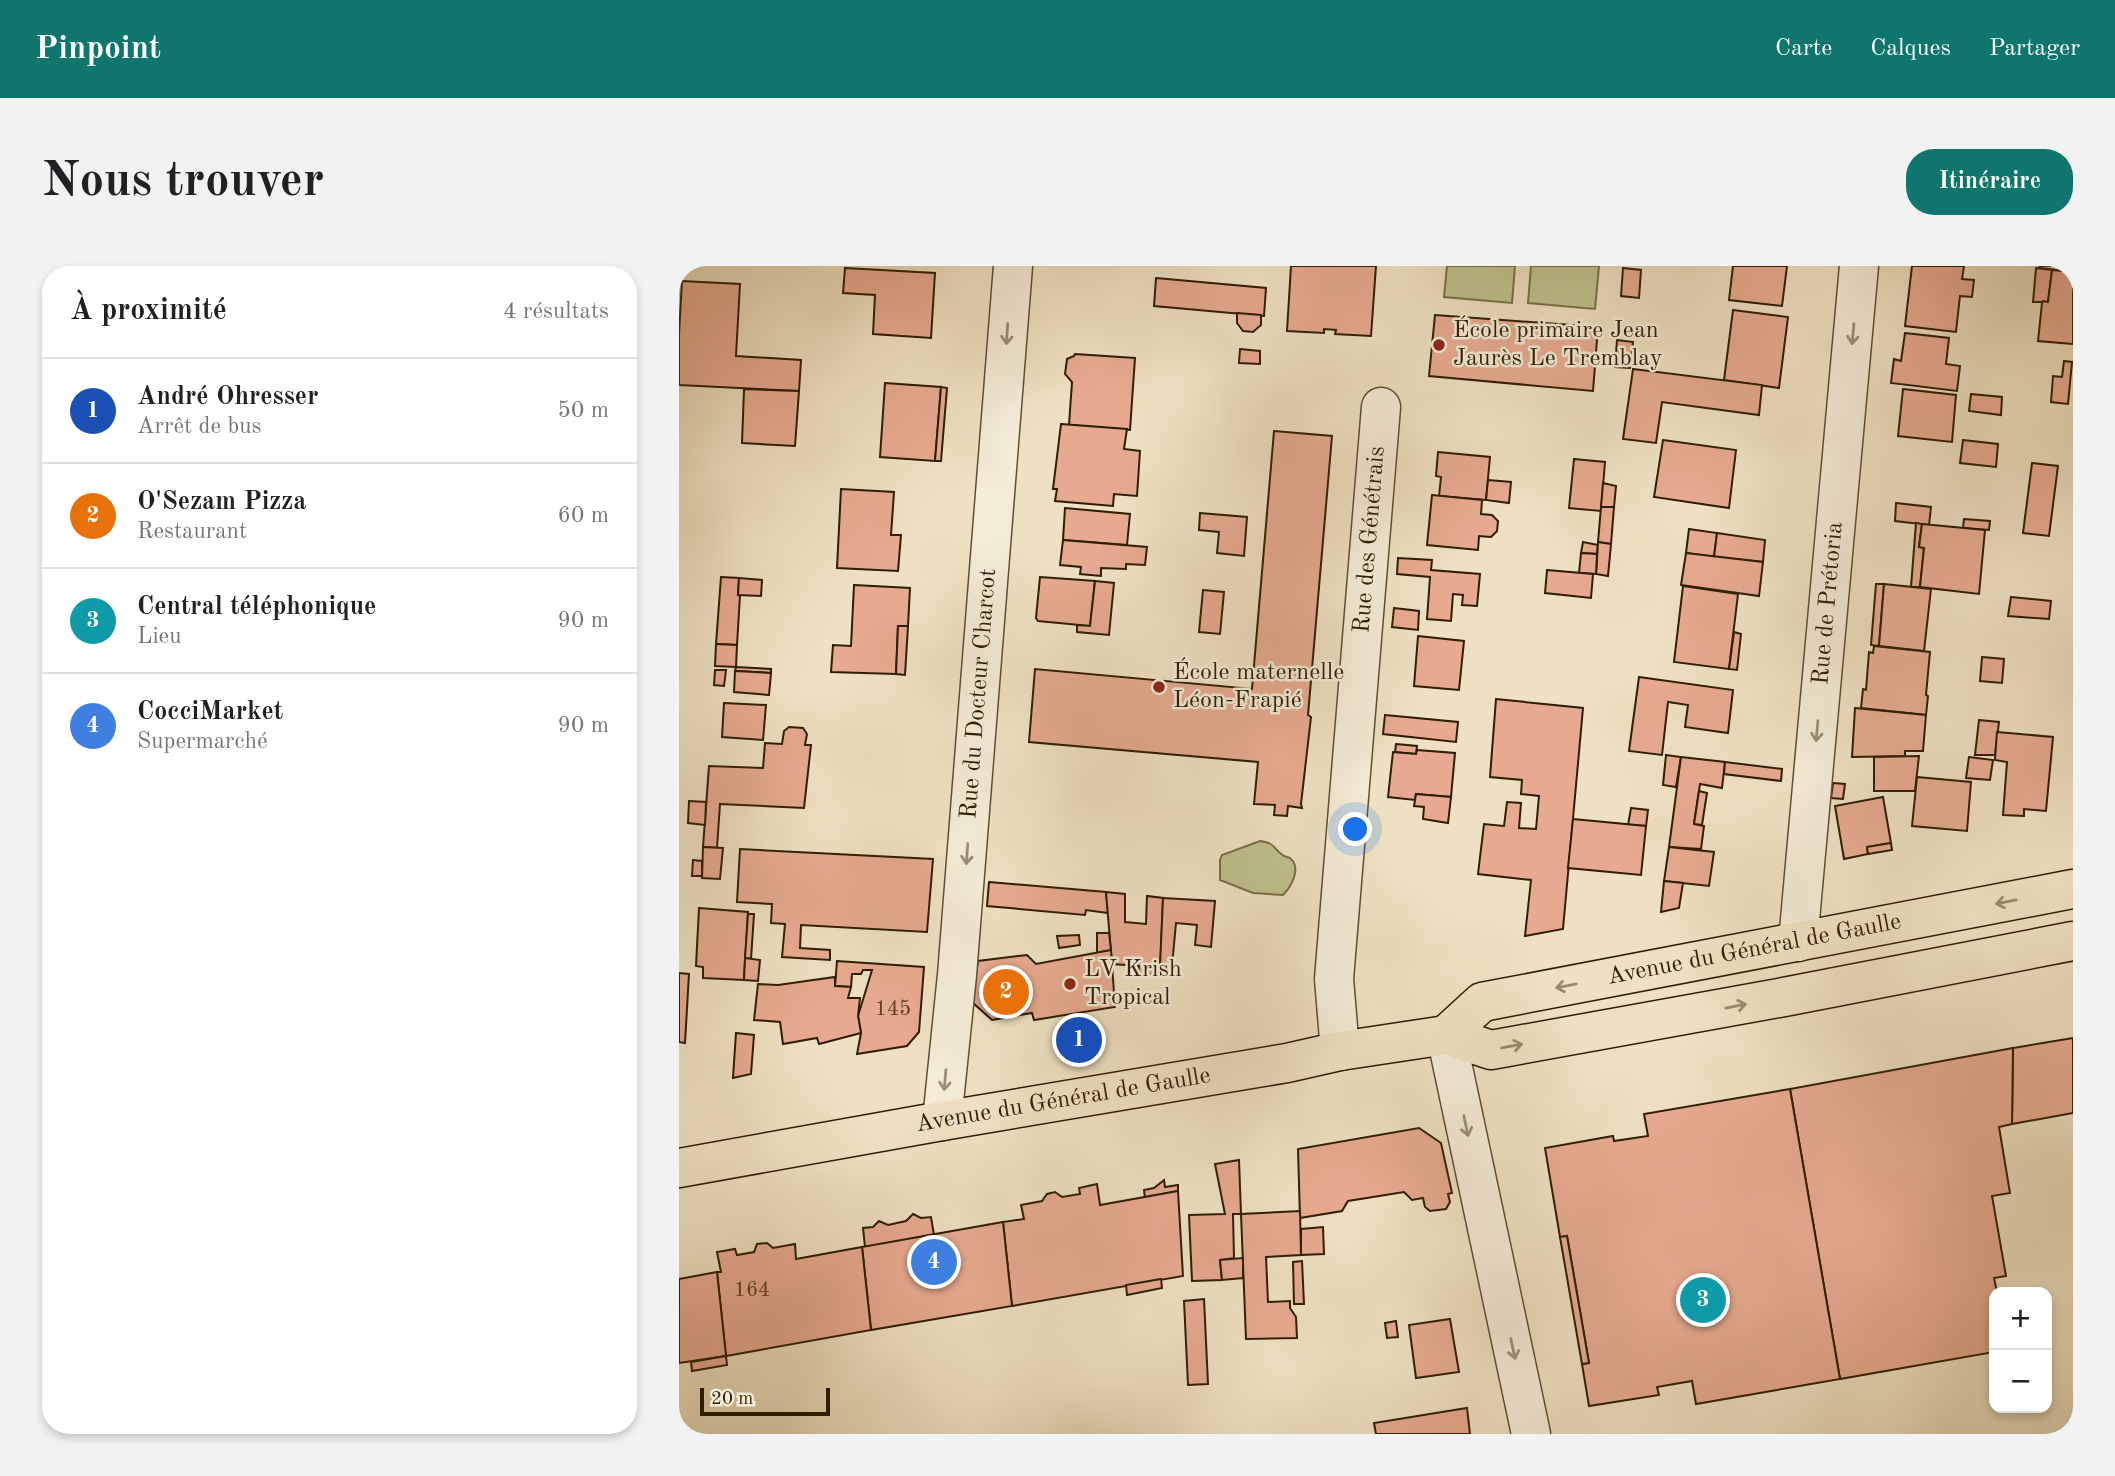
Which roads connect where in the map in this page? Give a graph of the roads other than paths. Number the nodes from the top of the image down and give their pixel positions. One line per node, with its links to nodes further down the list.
1 (1013, 266): 9 (street, Rue du Docteur Charcot, one-way to 9)
2 (1859, 266): 5 (street, Rue de Prétoria, one-way to 5)
3 (1381, 407): 8 (street, Rue des Génétrais)
4 (2073, 889): 5 (main road, Avenue du Général de Gaulle, one-way to 5)
5 (1798, 942): 7 (main road, Avenue du Général de Gaulle, one-way to 7)
6 (2063, 946): 7 (main road, Avenue du Général de Gaulle, one-way to 6)
7 (1447, 1035): 8 (main road, Avenue du Général de Gaulle); 11 (street, one-way to 11)
8 (1340, 1051): 9 (main road, Avenue du Général de Gaulle)
9 (942, 1121): 10 (main road, Avenue du Général de Gaulle)
10 (679, 1168)
11 (1531, 1434)

